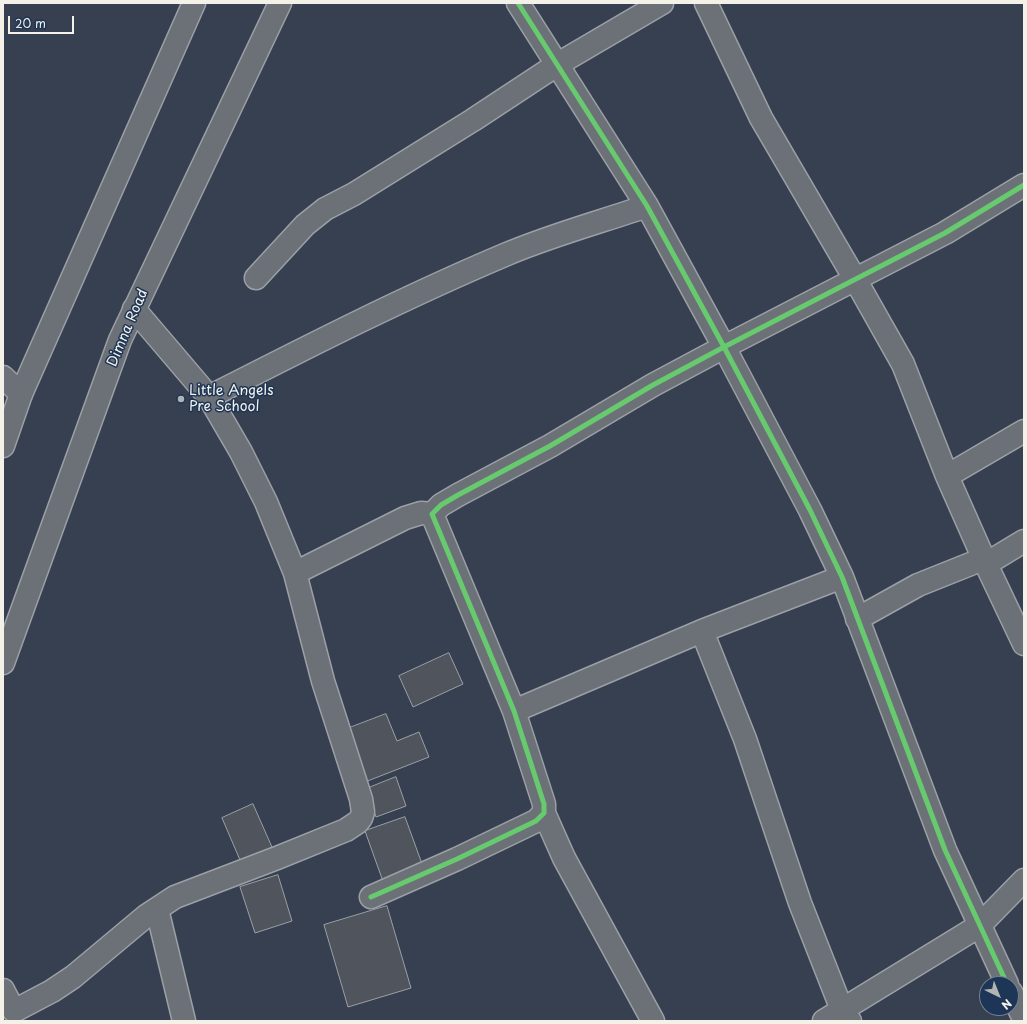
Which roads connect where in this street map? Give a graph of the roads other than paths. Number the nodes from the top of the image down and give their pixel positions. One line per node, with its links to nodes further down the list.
1 (194, 3): 14 (street)
2 (280, 3): 11 (street, Dimna Road)
3 (518, 3): 6 (street)
4 (662, 3): 6 (street)
5 (706, 3): 10 (street)
6 (558, 64): 8 (street); 9 (street)
7 (1024, 185): 10 (street)
8 (647, 206): 12 (street); 15 (street)
9 (256, 278)
10 (855, 279): 12 (street); 18 (street)
11 (134, 309): 15 (street); 27 (street, Dimna Road)
12 (724, 347): 19 (street); 23 (street)
13 (3, 377): 14 (street)
14 (21, 394): 17 (street)
15 (209, 397): 22 (street)
16 (1024, 432): 18 (street)
17 (3, 446)
18 (947, 476): 21 (street)
19 (432, 514): 22 (street); 28 (street)
20 (1024, 541): 21 (street)
21 (984, 562): 24 (street); 26 (street)
22 (295, 573): 32 (street)
23 (842, 577): 24 (street); 25 (street)
24 (857, 619): 33 (street)
25 (702, 631): 28 (street); 37 (street)
26 (1024, 644)
27 (3, 663)
28 (514, 711): 29 (street)
29 (544, 813): 31 (street); 40 (street)
30 (1024, 880): 33 (street)
31 (371, 897)
32 (156, 909): 35 (street); 39 (street)
33 (979, 926): 34 (street); 37 (street)
34 (1003, 976)
35 (3, 990)
36 (1019, 1009): 38 (street)
37 (839, 1017)
38 (1024, 1019)
39 (184, 1021)
40 (653, 1021)

